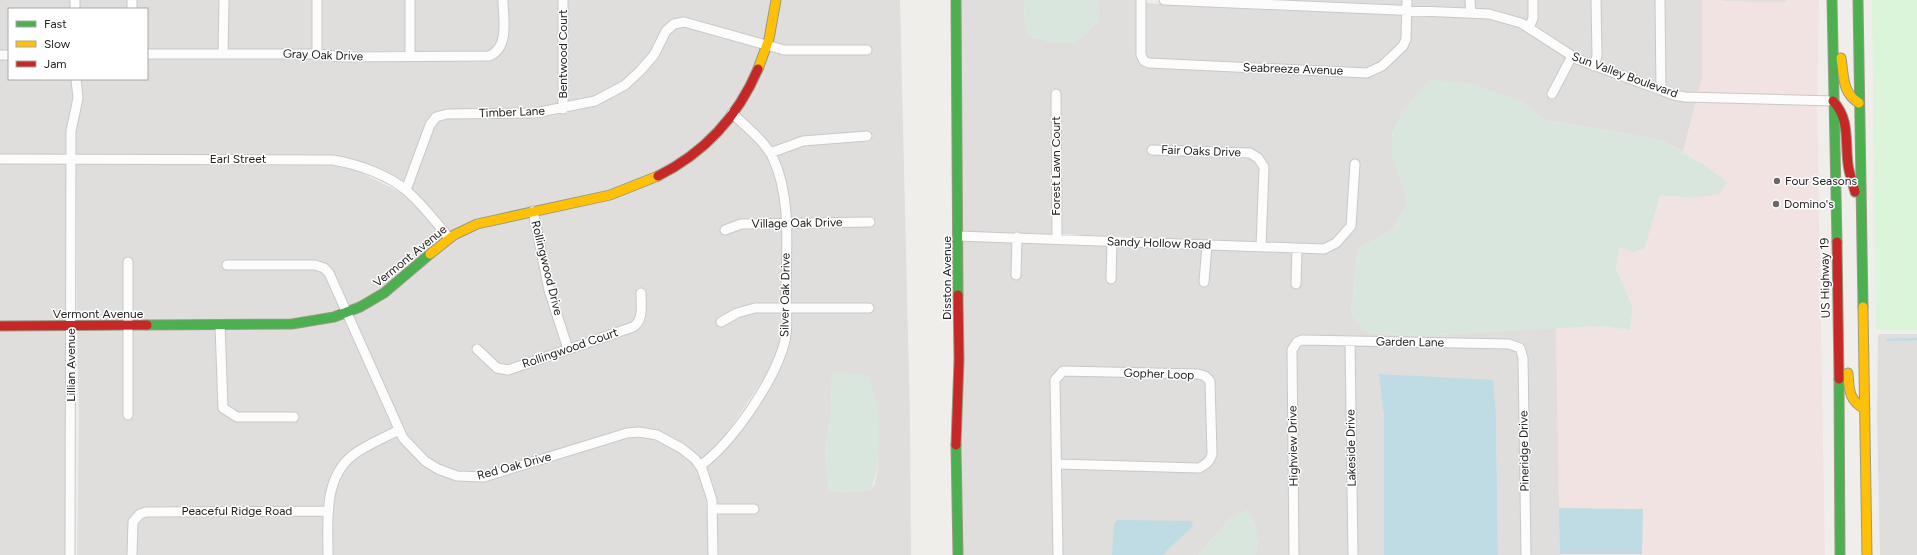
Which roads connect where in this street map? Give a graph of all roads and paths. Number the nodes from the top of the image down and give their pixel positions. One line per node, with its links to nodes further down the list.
1 (224, 0): 25 (street)
2 (317, 0): 26 (street)
3 (410, 0): 27 (street)
4 (503, 0): 27 (street, Gray Oak Drive)
5 (563, 0): 36 (street, Bentwood Court)
6 (776, 0): 22 (main road, Vermont Avenue)
7 (956, 0): 50 (main road, Disston Avenue)
8 (1141, 0): 18 (street, Seabreeze Avenue)
9 (1164, 0): 17 (street, Sun Valley Boulevard)
10 (1407, 0): 18 (street, Seabreeze Avenue)
11 (1470, 0): 19 (street)
12 (1533, 0): 21 (street)
13 (1596, 0): 29 (street)
14 (1660, 0): 31 (street)
15 (1832, 0): 20 (main road, US Highway 19)
16 (1858, 0): 35 (main road)
17 (1251, 2): 18 (street, Sun Valley Boulevard)
18 (1408, 10): 19 (street, Sun Valley Boulevard)
19 (1471, 13): 21 (street, Sun Valley Boulevard)
20 (1832, 20): 34 (main road, US Highway 19); 35 (main road)
21 (1529, 28): 28 (street, Sun Valley Boulevard)
22 (766, 46): 23 (street, Timber Lane); 36 (street, Timber Lane); 37 (main road, Vermont Avenue)
23 (867, 50)
24 (148, 54): 25 (street, Gray Oak Drive)
25 (223, 54): 26 (street, Gray Oak Drive)
26 (317, 54): 27 (street, Gray Oak Drive)
27 (410, 56)
28 (1572, 56): 29 (street, Sun Valley Boulevard); 33 (street)
29 (1594, 66): 31 (street, Sun Valley Boulevard)
30 (76, 80): 42 (street, Lillian Avenue)
31 (1661, 90): 34 (street, Sun Valley Boulevard)
32 (1056, 94): 53 (street, Forest Lawn Court)
33 (1552, 94)
34 (1833, 101): 46 (main road); 65 (main road, US Highway 19)
35 (1859, 103): 46 (main road)
36 (562, 109): 44 (street, Timber Lane)
37 (732, 113): 40 (street, Silver Oak Drive); 45 (main road, Vermont Avenue)
38 (868, 136): 40 (street)
39 (1152, 150): 56 (street, Fair Oaks Drive)
40 (770, 153): 48 (street, Silver Oak Drive)
41 (0, 159): 42 (street, Earl Street)
42 (72, 160): 44 (street, Earl Street); 72 (street, Lillian Avenue)
43 (1355, 164): 57 (street, Sandy Hollow Road)
44 (406, 190): 52 (street, Earl Street)
45 (533, 211): 52 (main road, Vermont Avenue); 78 (street, Rollingwood Drive)
46 (1862, 220): 79 (main road)
47 (870, 222): 48 (street, Village Oak Drive)
48 (786, 223): 49 (street, Village Oak Drive); 66 (street, Silver Oak Drive)
49 (725, 230)
50 (958, 236): 51 (street, Sandy Hollow Road); 92 (main road, Disston Avenue)
51 (1017, 237): 53 (street, Sandy Hollow Road); 60 (street)
52 (449, 238): 68 (main road, Vermont Avenue)
53 (1057, 238): 54 (street, Sandy Hollow Road)
54 (1112, 241): 55 (street, Sandy Hollow Road); 61 (street)
55 (1207, 245): 56 (street, Sandy Hollow Road); 62 (street)
56 (1261, 247): 57 (street, Sandy Hollow Road)
57 (1297, 248): 63 (street)
58 (128, 262): 73 (street)
59 (227, 265): 68 (street, Red Oak Drive)
60 (1016, 275)
61 (1111, 279)
62 (1204, 282)
63 (1296, 284)
64 (641, 293): 78 (street, Rollingwood Court)
65 (1838, 302): 79 (main road); 97 (main road, US Highway 19)
66 (786, 307): 67 (street); 69 (street); 84 (street, Silver Oak Drive)
67 (869, 308)
68 (348, 313): 70 (main road, Vermont Avenue); 82 (street, Red Oak Drive)
69 (721, 322)
70 (220, 325): 73 (main road, Vermont Avenue); 81 (street)
71 (0, 326): 72 (main road, Vermont Avenue)
72 (72, 326): 73 (main road, Vermont Avenue); 88 (street, Lillian Avenue)
73 (128, 326): 80 (street)
74 (1299, 340): 75 (street, Garden Lane); 94 (street, Highview Drive)
75 (1350, 341): 76 (street, Garden Lane); 95 (street, Lakeside Drive)
76 (1520, 348): 96 (street, Pineridge Drive)
77 (477, 349): 78 (street, Rollingwood Court)
78 (568, 349)
79 (1865, 409): 98 (main road)
80 (128, 415)
81 (294, 417)
82 (399, 430): 84 (street, Red Oak Drive); 87 (street)
83 (1057, 464): 83 (street, Gopher Loop); 93 (street, Gopher Loop)
84 (700, 466): 85 (street, Red Oak Drive)
85 (713, 509): 86 (street); 91 (street, Red Oak Drive)
86 (754, 509)
87 (328, 510): 89 (street, Peaceful Ridge Road); 90 (street)
88 (70, 555)
89 (132, 555)
90 (328, 555)
91 (713, 555)
92 (958, 555)
93 (1058, 555)
94 (1294, 555)
95 (1353, 555)
96 (1526, 555)
97 (1840, 555)
98 (1867, 555)

